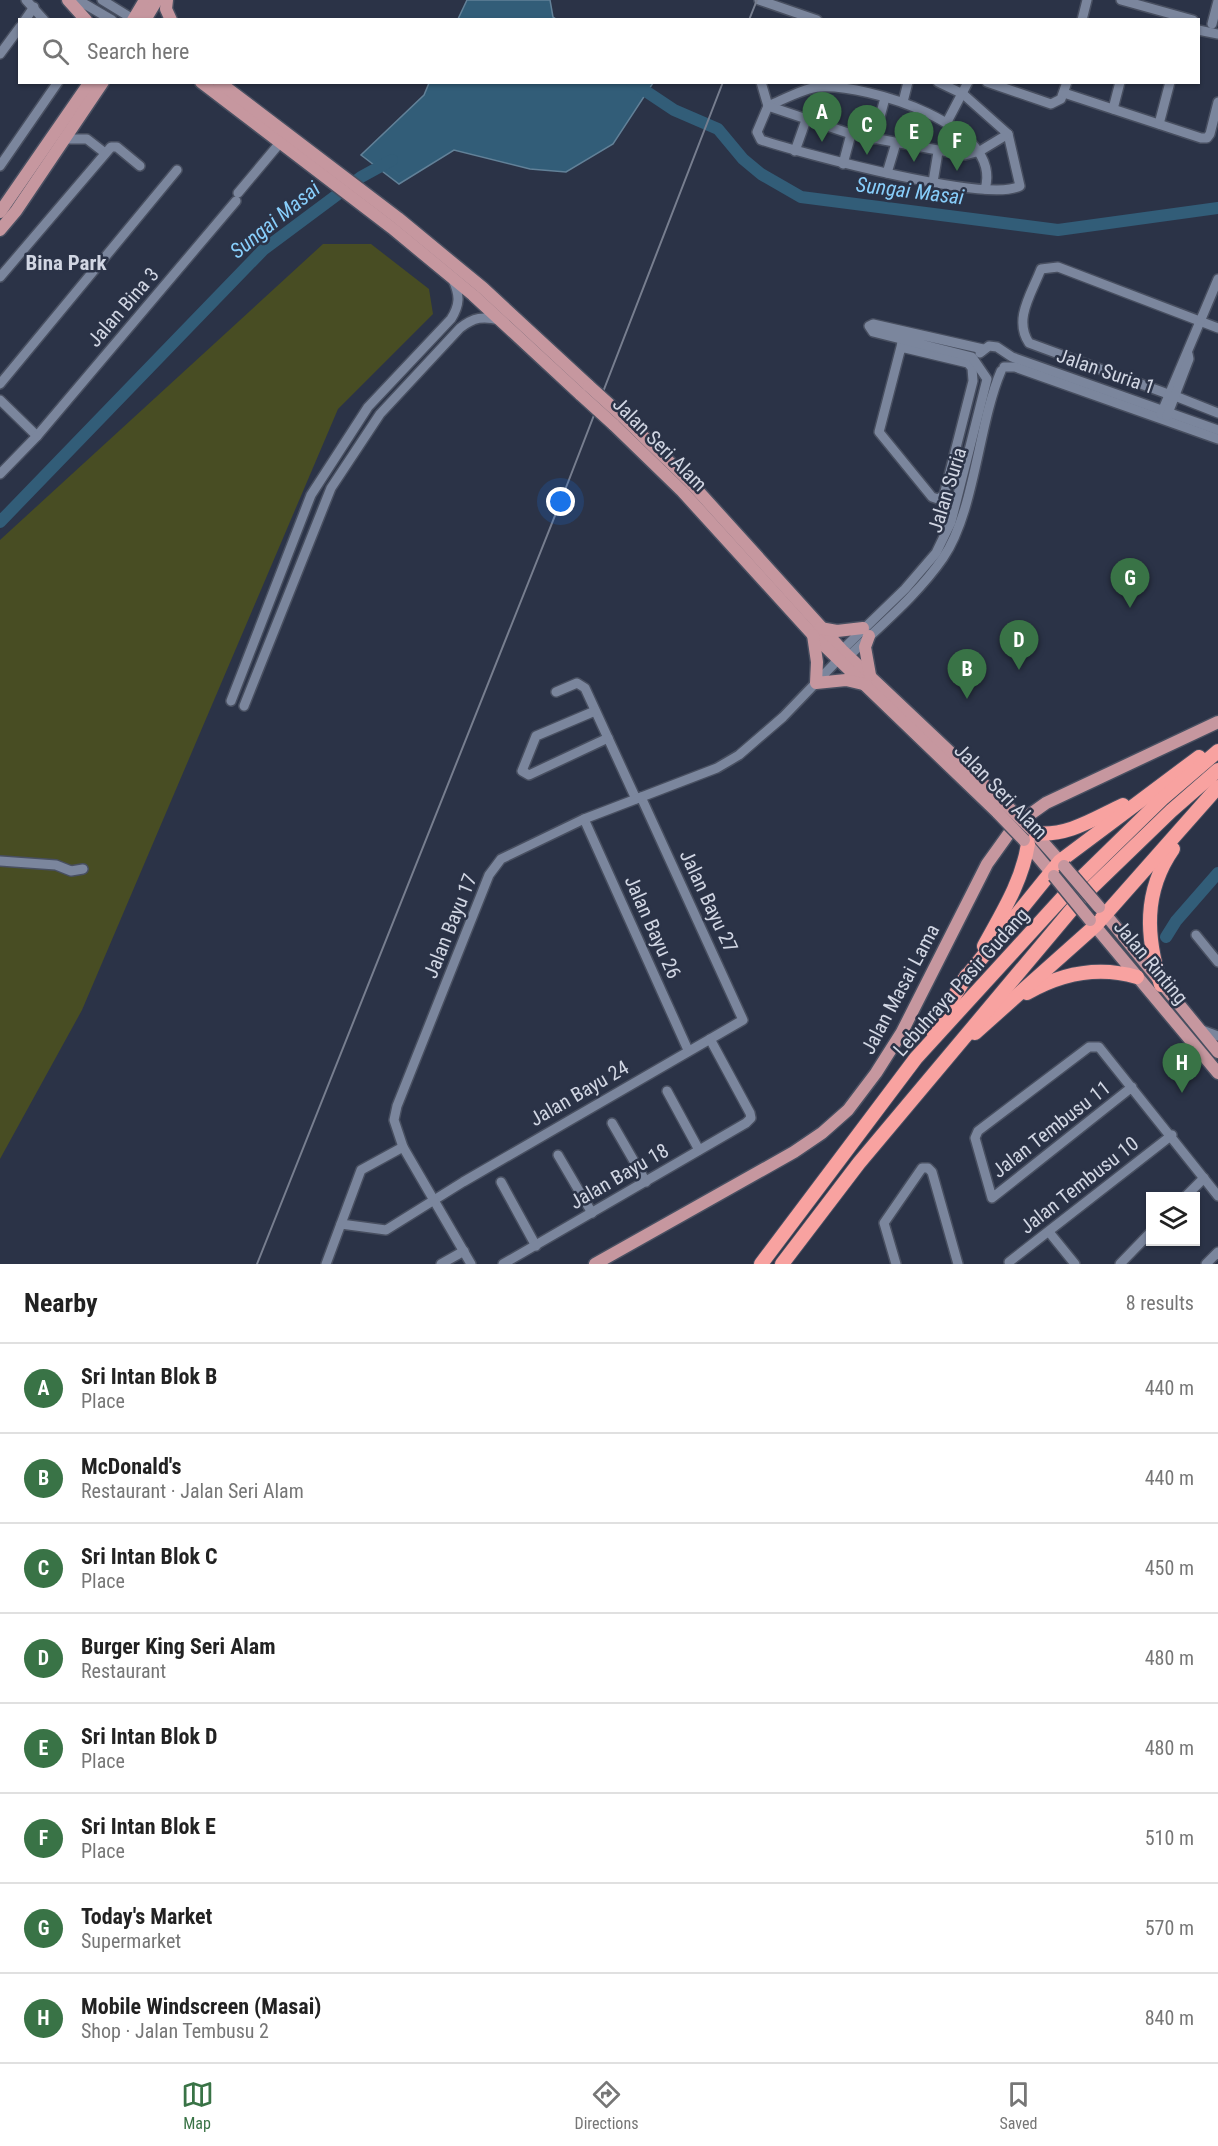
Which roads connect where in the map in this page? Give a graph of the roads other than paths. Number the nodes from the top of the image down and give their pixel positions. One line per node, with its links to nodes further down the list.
1 (26, 0): 13 (street)
2 (68, 0): 16 (main road)
3 (78, 0): 17 (street)
4 (102, 0): 18 (street)
5 (145, 0): 19 (main road)
6 (157, 0): 20 (main road)
7 (167, 0): 21 (main road)
8 (759, 0): 22 (street)
9 (1087, 0): 23 (street)
10 (1121, 0): 12 (street)
11 (1218, 1): 26 (street)
12 (1154, 4): 24 (street)
13 (34, 7): 14 (street); 15 (street)
14 (26, 18)
15 (42, 18)
16 (84, 18)
17 (109, 18)
18 (131, 18)
19 (134, 18)
20 (146, 18)
21 (170, 18)
22 (811, 18)
23 (1082, 18)
24 (1188, 18)
25 (1200, 21): 26 (street)
26 (1215, 25)
27 (18, 30): 30 (street)
28 (1200, 30): 29 (street)
29 (1218, 34)
30 (0, 54)
31 (57, 84): 66 (street)
32 (96, 84): 57 (main road); 74 (main road)
33 (202, 84): 43 (main road)
34 (762, 84): 50 (street)
35 (908, 84): 48 (street)
36 (942, 84): 46 (street)
37 (967, 84): 46 (street)
38 (993, 84): 45 (street)
39 (1066, 84): 45 (street)
40 (1119, 84): 51 (street)
41 (1169, 84): 54 (street)
42 (818, 85): 44 (street); 50 (street)
43 (221, 87): 60 (main road, Jalan Seri Alam); 70 (main road, Jalan Seri Alam)
44 (861, 87): 47 (street)
45 (1064, 93): 51 (street)
46 (963, 94): 53 (street); 56 (street)
47 (885, 98): 48 (street); 58 (street)
48 (903, 102): 53 (street)
49 (1218, 102): 54 (street)
50 (768, 106): 52 (street); 61 (street)
51 (1113, 109): 54 (street)
52 (806, 120): 55 (street); 61 (street)
53 (947, 122): 62 (street)
54 (1159, 124)
55 (850, 134): 58 (street); 65 (street)
56 (1008, 134): 62 (street); 72 (street)
57 (65, 139): 64 (street); 75 (main road)
58 (874, 139): 59 (street)
59 (896, 143): 63 (street); 69 (street)
60 (279, 144): 70 (main road, Jalan Seri Alam); 96 (street, Jalan Bina 3)
61 (795, 151): 65 (street)
62 (980, 151): 63 (street); 72 (street)
63 (938, 152): 71 (street)
64 (105, 153): 67 (street); 76 (street)
65 (843, 164): 69 (street)
66 (0, 166)
67 (140, 166)
68 (177, 170): 87 (street)
69 (887, 173): 71 (street)
70 (335, 179): 73 (main road, Jalan Seri Alam)
71 (933, 182): 72 (street)
72 (985, 189)
73 (359, 196): 77 (main road, Jalan Seri Alam); 88 (main road, Jalan Seri Alam)
74 (0, 212)
75 (0, 230)
76 (0, 277)
77 (453, 279): 79 (main road, Jalan Seri Alam); 105 (street)
78 (1218, 279): 80 (street)
79 (500, 320): 88 (main road, Jalan Seri Alam); 106 (street)
80 (1201, 321): 81 (street); 89 (street); 89 (street)
81 (1218, 328)
82 (903, 339): 83 (street); 85 (street); 91 (street); 91 (street)
83 (983, 349): 84 (street); 85 (street)
84 (1004, 353): 86 (street); 93 (street, Jalan Suria 1)
85 (981, 368): 86 (street); 94 (street, Jalan Suria)
86 (1003, 369): 93 (street, Jalan Suria 1); 100 (street, Jalan Suria)
87 (0, 384)
88 (585, 390): 99 (main road, Jalan Seri Alam, bridge)
89 (1172, 395): 92 (street); 93 (street)
90 (0, 400): 96 (street)
91 (968, 402): 94 (street)
92 (1218, 413)
93 (1164, 415): 95 (street, Jalan Suria 1); 97 (street)
94 (975, 428): 100 (street, Jalan Suria)
95 (1218, 430)
96 (37, 436): 98 (street, Jalan Bina 3)
97 (1218, 439)
98 (0, 474)
99 (816, 632): 100 (main road); 101 (main road, Jalan Seri Alam); 103 (main road)
100 (866, 632): 101 (street, Jalan Suria); 102 (main road)
101 (841, 658): 102 (main road, Jalan Seri Alam); 103 (street, Jalan Bayu 17)
102 (867, 680): 103 (main road); 118 (main road, Jalan Seri Alam, bridge)
103 (816, 683): 115 (street, Jalan Bayu 17)
104 (556, 692): 107 (street, Jalan Bayu 27)
105 (231, 702)
106 (244, 706)
107 (595, 711): 109 (street, Jalan Bayu 27); 109 (street)
108 (1218, 722): 164 (main road, Jalan Masai Lama)
109 (608, 738): 115 (street, Jalan Bayu 27)
110 (1218, 744): 114 (highway)
111 (1218, 751): 136 (highway, Lebuhraya Pasir Gudang)
112 (1218, 770): 137 (highway, Lebuhraya Pasir Gudang)
113 (1218, 787): 116 (highway)
114 (1149, 792): 118 (highway); 121 (highway)
115 (638, 798): 117 (street, Jalan Bayu 17); 130 (street, Jalan Bayu 27)
116 (1201, 807): 122 (highway); 128 (highway)
117 (584, 819): 134 (street, Jalan Bayu 26); 143 (street, Jalan Bayu 17)
118 (1030, 837): 121 (main road, Jalan Seri Alam); 127 (highway)
119 (0, 861): 120 (street)
120 (82, 869)
121 (1057, 869): 122 (main road, Jalan Rinting, bridge); 123 (main road, Jalan Rinting, bridge); 127 (highway)
122 (1102, 911): 123 (highway); 128 (main road, Jalan Rinting)
123 (1093, 923): 126 (main road, Jalan Rinting); 129 (highway)
124 (1196, 935): 125 (street)
125 (1218, 962)
126 (1137, 977): 129 (highway); 138 (main road, Jalan Rinting)
127 (963, 981): 136 (highway)
128 (1161, 985): 131 (main road, Jalan Rinting)
129 (992, 1017): 137 (highway)
130 (743, 1020): 133 (street, Jalan Bayu 24)
131 (1197, 1027): 132 (street); 135 (main road, Jalan Rinting)
132 (1218, 1036)
133 (710, 1039): 134 (street, Jalan Bayu 24); 144 (street, Jalan Bayu 18)
134 (688, 1050): 151 (street, Jalan Bayu 24)
135 (1218, 1052)
136 (916, 1058): 165 (highway, Lebuhraya Pasir Gudang)
137 (947, 1059): 166 (highway, Lebuhraya Pasir Gudang)
138 (1218, 1073)
139 (1132, 1087): 139 (street, Jalan Tembusu 11); 142 (street)
140 (667, 1091): 144 (street)
141 (612, 1123): 148 (street)
142 (1172, 1135): 146 (street); 154 (street, Jalan Tembusu 10)
143 (403, 1147): 151 (street, Jalan Bayu 17); 153 (street)
144 (699, 1150): 148 (street, Jalan Bayu 18)
145 (558, 1155): 152 (street)
146 (1204, 1178): 149 (street); 150 (street)
147 (501, 1182): 156 (street)
148 (646, 1182): 152 (street, Jalan Bayu 18)
149 (1191, 1192)
150 (1218, 1196)
151 (434, 1200): 153 (street, Jalan Bayu 24); 157 (street, Jalan Bayu 17)
152 (592, 1213): 156 (street, Jalan Bayu 18)
153 (341, 1224): 160 (street)
154 (1050, 1232): 159 (street, Jalan Tembusu 10); 169 (street)
155 (1146, 1237): 170 (street)
156 (536, 1246): 163 (street, Jalan Bayu 18)
157 (464, 1251): 161 (street); 162 (street, Jalan Bayu 17)
158 (1218, 1252): 171 (street)
159 (1009, 1262)
160 (326, 1264)
161 (441, 1264)
162 (471, 1264)
163 (503, 1264)
164 (595, 1264)
165 (761, 1264)
166 (782, 1264)
167 (896, 1264): 168 (street)
168 (955, 1264)
169 (1075, 1264)
170 (1120, 1264)
171 (1206, 1264)

